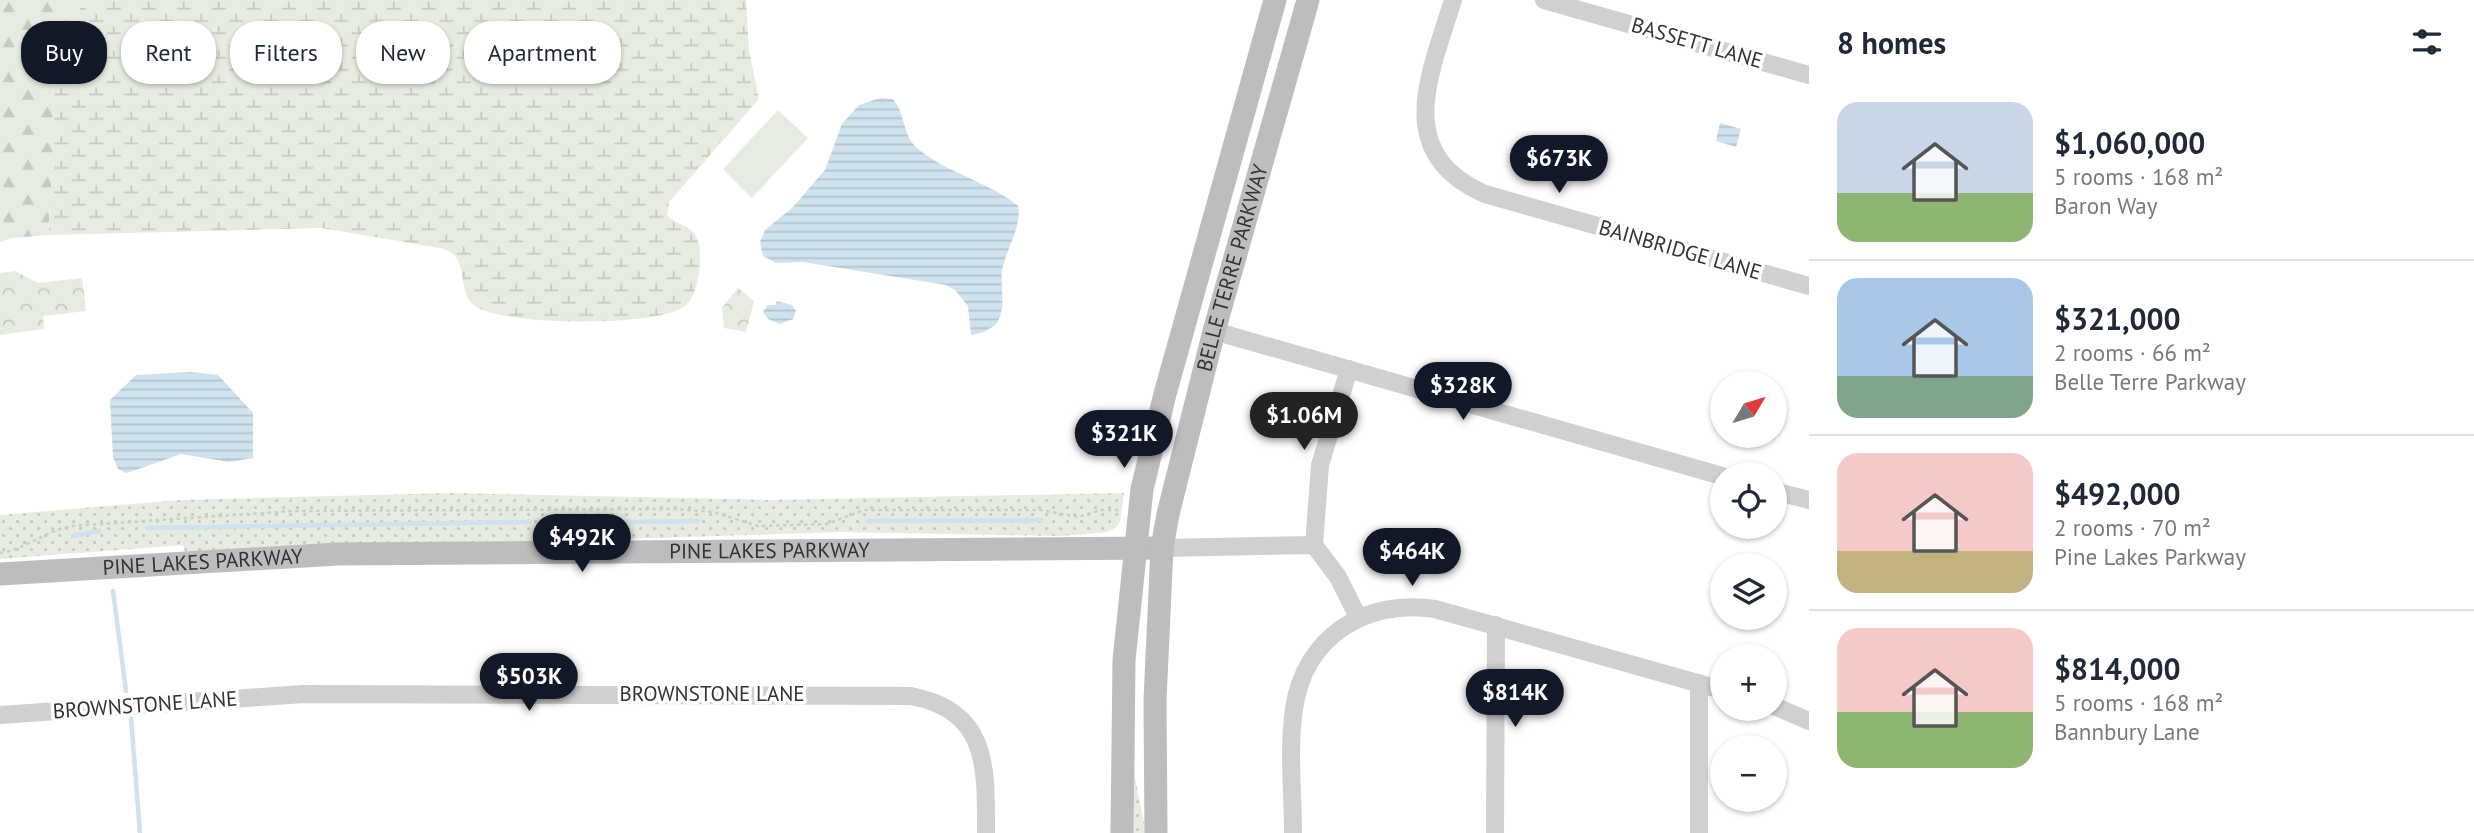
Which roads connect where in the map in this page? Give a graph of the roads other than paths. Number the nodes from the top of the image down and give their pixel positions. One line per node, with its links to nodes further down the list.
1 (1275, 0): 14 (main road, BELLE TERRE PARKWAY)
2 (1308, 0): 7 (main road, BELLE TERRE PARKWAY)
3 (1453, 0): 6 (street, BAINBRIDGE LANE)
4 (1544, 0): 5 (street, BASSETT LANE)
5 (1809, 75)
6 (1809, 286)
7 (1214, 331): 8 (street); 13 (main road, BELLE TERRE PARKWAY)
8 (1349, 369): 9 (street); 12 (street)
9 (1710, 473)
10 (1787, 494): 11 (street)
11 (1809, 500)
12 (1314, 545): 13 (street); 16 (street)
13 (1162, 548): 14 (main road, PINE LAKES PARKWAY); 25 (main road, BELLE TERRE PARKWAY)
14 (1134, 550): 15 (main road, PINE LAKES PARKWAY); 24 (main road, BELLE TERRE PARKWAY)
15 (0, 574)
16 (1358, 617): 17 (street); 26 (street)
17 (1496, 625): 18 (street); 27 (street)
18 (1699, 684): 19 (street); 28 (street)
19 (1710, 687)
20 (1787, 712): 22 (street)
21 (0, 715): 23 (street, BROWNSTONE LANE)
22 (1809, 721)
23 (986, 833)
24 (1122, 833)
25 (1156, 833)
26 (1293, 833)
27 (1495, 833)
28 (1699, 833)

